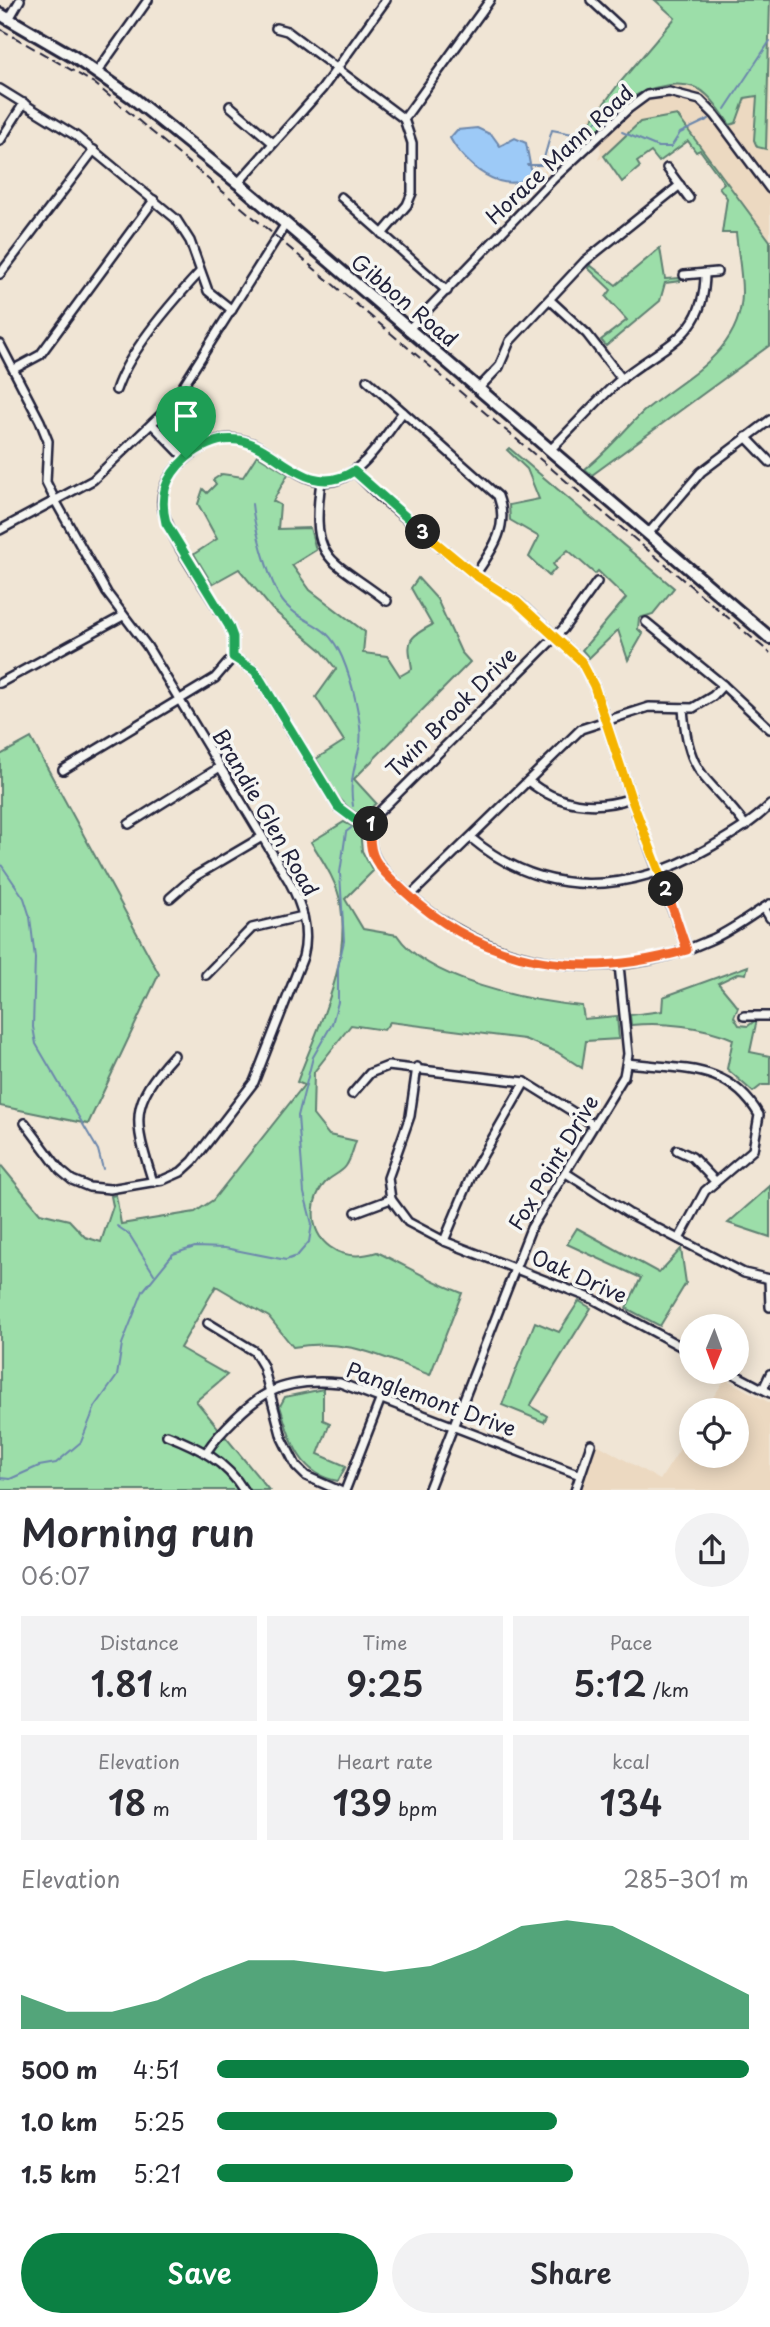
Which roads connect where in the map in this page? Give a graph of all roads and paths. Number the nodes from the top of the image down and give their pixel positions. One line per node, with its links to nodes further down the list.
1 (20, 0): 6 (street)
2 (148, 0): 10 (street)
3 (385, 0): 9 (street)
4 (489, 0): 14 (street)
5 (592, 0): 7 (street)
6 (4, 17): 10 (main road, Gibbon Road)
7 (619, 26)
8 (276, 28): 9 (street)
9 (337, 69): 14 (street); 16 (street)
10 (97, 72): 19 (main road, Gibbon Road)
11 (0, 89): 12 (street)
12 (24, 103): 15 (street); 17 (street)
13 (230, 106): 16 (street)
14 (404, 119): 26 (street)
15 (0, 141)
16 (273, 143): 19 (street)
17 (94, 150): 24 (street); 30 (street)
18 (667, 168): 20 (street)
19 (238, 183): 25 (main road, Gibbon Road)
20 (680, 185): 23 (street); 33 (street)
21 (770, 189): 32 (street, Horace Mann Road)
22 (341, 197): 26 (street)
23 (689, 198)
24 (154, 200): 27 (street); 37 (street)
25 (285, 225): 34 (street); 35 (main road, Gibbon Road)
26 (382, 234): 32 (street)
27 (200, 272): 34 (street); 41 (street)
28 (717, 272): 29 (street)
29 (705, 273): 31 (street); 38 (street)
30 (0, 274)
31 (684, 275)
32 (447, 291): 35 (street, Horace Mann Road)
33 (550, 300): 38 (street); 40 (street)
34 (232, 310): 44 (street)
35 (408, 330): 40 (main road, Gibbon Road)
36 (0, 344): 37 (street, Brandie Glen Road)
37 (13, 369): 51 (street, Brandie Glen Road)
38 (622, 379): 46 (street)
39 (367, 380): 42 (street)
40 (478, 389): 46 (main road, Gibbon Road)
41 (116, 390)
42 (403, 412): 49 (street); 54 (street)
43 (770, 420): 45 (street)
44 (152, 424): 47 (street); 51 (street)
45 (746, 437): 48 (street); 53 (street)
46 (550, 450): 53 (main road, Gibbon Road)
47 (186, 458): 50 (street); 61 (street)
48 (770, 461)
49 (354, 471): 50 (street); 54 (street)
50 (321, 481): 56 (street)
51 (56, 502): 52 (street); 57 (street, Brandie Glen Road)
52 (0, 530)
53 (648, 534): 60 (main road, Gibbon Road)
54 (475, 575): 59 (street)
55 (597, 582): 59 (street, Twin Brook Drive)
56 (387, 601)
57 (123, 616): 62 (street); 64 (street, Brandie Glen Road)
58 (646, 622): 63 (street)
59 (555, 637): 66 (street); 74 (street, Twin Brook Drive)
60 (770, 638)
61 (233, 657): 64 (street); 74 (street)
62 (0, 682)
63 (723, 685): 65 (street); 67 (street)
64 (179, 700): 68 (street, Brandie Glen Road); 69 (street)
65 (682, 708): 66 (street); 75 (street)
66 (606, 720): 70 (street); 71 (street)
67 (770, 729)
68 (220, 767): 73 (street); 76 (street, Brandie Glen Road)
69 (63, 770)
70 (528, 781): 71 (street); 77 (street)
71 (631, 798): 78 (street)
72 (770, 805): 75 (street)
73 (129, 824)
74 (371, 824): 79 (street)
75 (746, 826): 78 (street)
76 (262, 836): 80 (street); 82 (street, Brandie Glen Road)
77 (471, 838): 78 (street); 79 (street)
78 (660, 872): 84 (street)
79 (410, 896): 85 (street)
80 (170, 898)
81 (767, 906): 83 (street); 84 (street)
82 (303, 916): 86 (street); 101 (street, Brandie Glen Road)
83 (770, 918)
84 (687, 950): 85 (street)
85 (619, 965): 90 (street, Fox Point Drive)
86 (206, 975)
87 (744, 1016): 88 (street)
88 (770, 1016)
89 (174, 1055): 101 (street)
90 (628, 1063): 96 (street); 97 (street, Fox Point Drive)
91 (417, 1067): 92 (street); 93 (street); 102 (street)
92 (525, 1083): 97 (street); 105 (street)
93 (352, 1094)
94 (770, 1123): 96 (street)
95 (24, 1124): 101 (street, Brandie Glen Road)
96 (760, 1124): 100 (street)
97 (594, 1125): 99 (street, Fox Point Drive)
98 (677, 1150): 100 (street)
99 (566, 1173): 104 (street); 106 (street, Fox Point Drive)
100 (715, 1181): 104 (street)
101 (153, 1182)
102 (391, 1199): 103 (street); 105 (street, Oak Drive)
103 (356, 1212)
104 (679, 1239): 107 (street)
105 (444, 1241): 106 (street, Oak Drive)
106 (515, 1268): 110 (street, Oak Drive); 116 (street, Fox Point Drive)
107 (769, 1279): 108 (street)
108 (770, 1307)
109 (208, 1323): 114 (street)
110 (679, 1346)
111 (770, 1374): 113 (street)
112 (749, 1382): 113 (street)
113 (766, 1391)
114 (270, 1392): 115 (street, Panglemont Drive); 119 (street, Panglemont Drive); 122 (street)
115 (381, 1398): 116 (street, Panglemont Drive); 122 (street)
116 (454, 1426): 120 (street, Panglemont Drive); 123 (street, Fox Point Drive)
117 (167, 1435): 119 (street)
118 (591, 1444): 120 (street)
119 (207, 1451): 121 (street)
120 (580, 1475): 124 (street)
121 (244, 1490)
122 (342, 1490)
123 (428, 1490)
124 (575, 1490)

